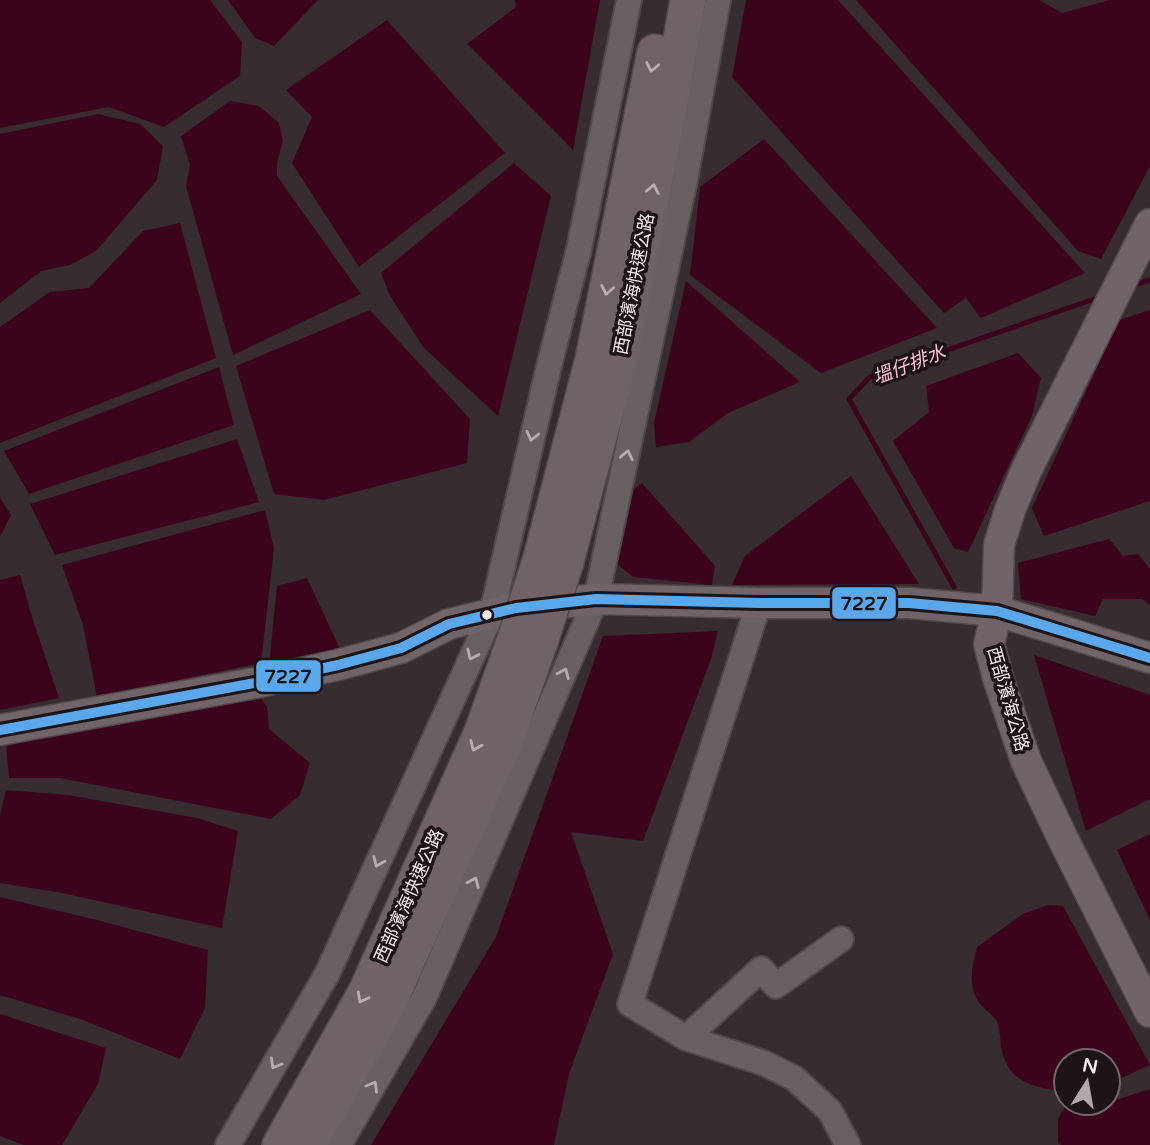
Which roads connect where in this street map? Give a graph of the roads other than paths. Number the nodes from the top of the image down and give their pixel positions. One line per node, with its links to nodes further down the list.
1 (629, 0): 11 (street, one-way to 11)
2 (665, 0): 7 (highway, 西部濱海快速公路, one-way to 7)
3 (688, 0): 7 (highway, 西部濱海快速公路, one-way to 3)
4 (718, 0): 8 (street, one-way to 4)
5 (1150, 224): 6 (main road, 西部濱海公路)
6 (1141, 262): 10 (main road, 西部濱海公路)
7 (553, 562): 11 (highway, bridge)
8 (596, 599): 9 (main road); 11 (main road); 20 (street, one-way to 8)
9 (759, 603): 10 (main road); 16 (street)
10 (997, 611): 12 (main road); 15 (main road, 西部濱海公路)
11 (516, 631): 13 (main road); 17 (street, one-way to 17); 18 (highway, 西部濱海快速公路, one-way to 18); 19 (highway, 西部濱海快速公路)
12 (1150, 658)
13 (0, 730)
14 (841, 939): 16 (street)
15 (1150, 1012)
16 (686, 1038): 21 (street)
17 (228, 1145)
18 (280, 1145)
19 (308, 1145)
20 (340, 1145)
21 (848, 1145)

